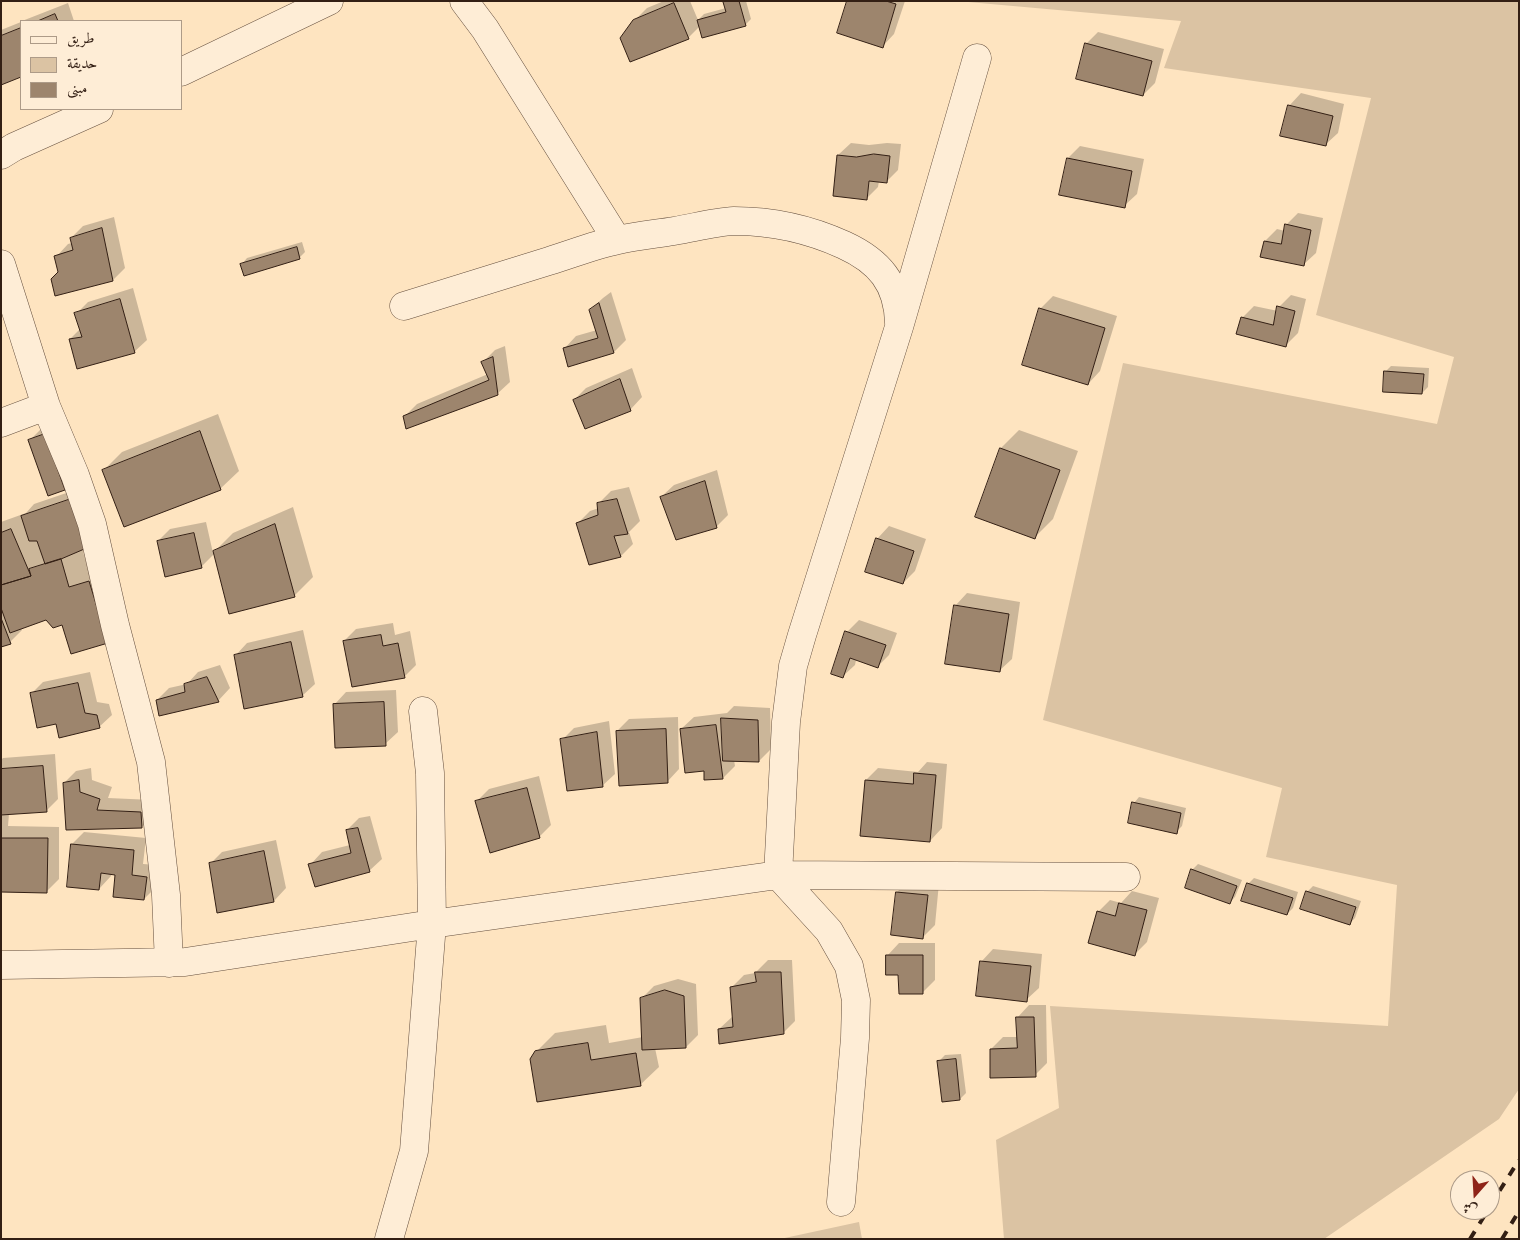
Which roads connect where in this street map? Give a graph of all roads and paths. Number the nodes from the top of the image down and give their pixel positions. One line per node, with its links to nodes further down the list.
1 (329, 1): 4 (street)
2 (464, 1): 7 (street)
3 (977, 58): 10 (street)
4 (182, 72)
5 (97, 110): 6 (street)
6 (1, 155)
7 (617, 240): 9 (street); 10 (street)
8 (1, 264): 11 (street)
9 (404, 306)
10 (899, 327): 14 (street)
11 (46, 406): 12 (street); 17 (street)
12 (1, 423)
13 (423, 711): 16 (street)
14 (778, 875): 15 (street); 16 (street); 19 (street)
15 (1126, 877)
16 (432, 924): 17 (street); 20 (street)
17 (170, 963): 18 (street)
18 (1, 965)
19 (841, 1202)
20 (390, 1239)

